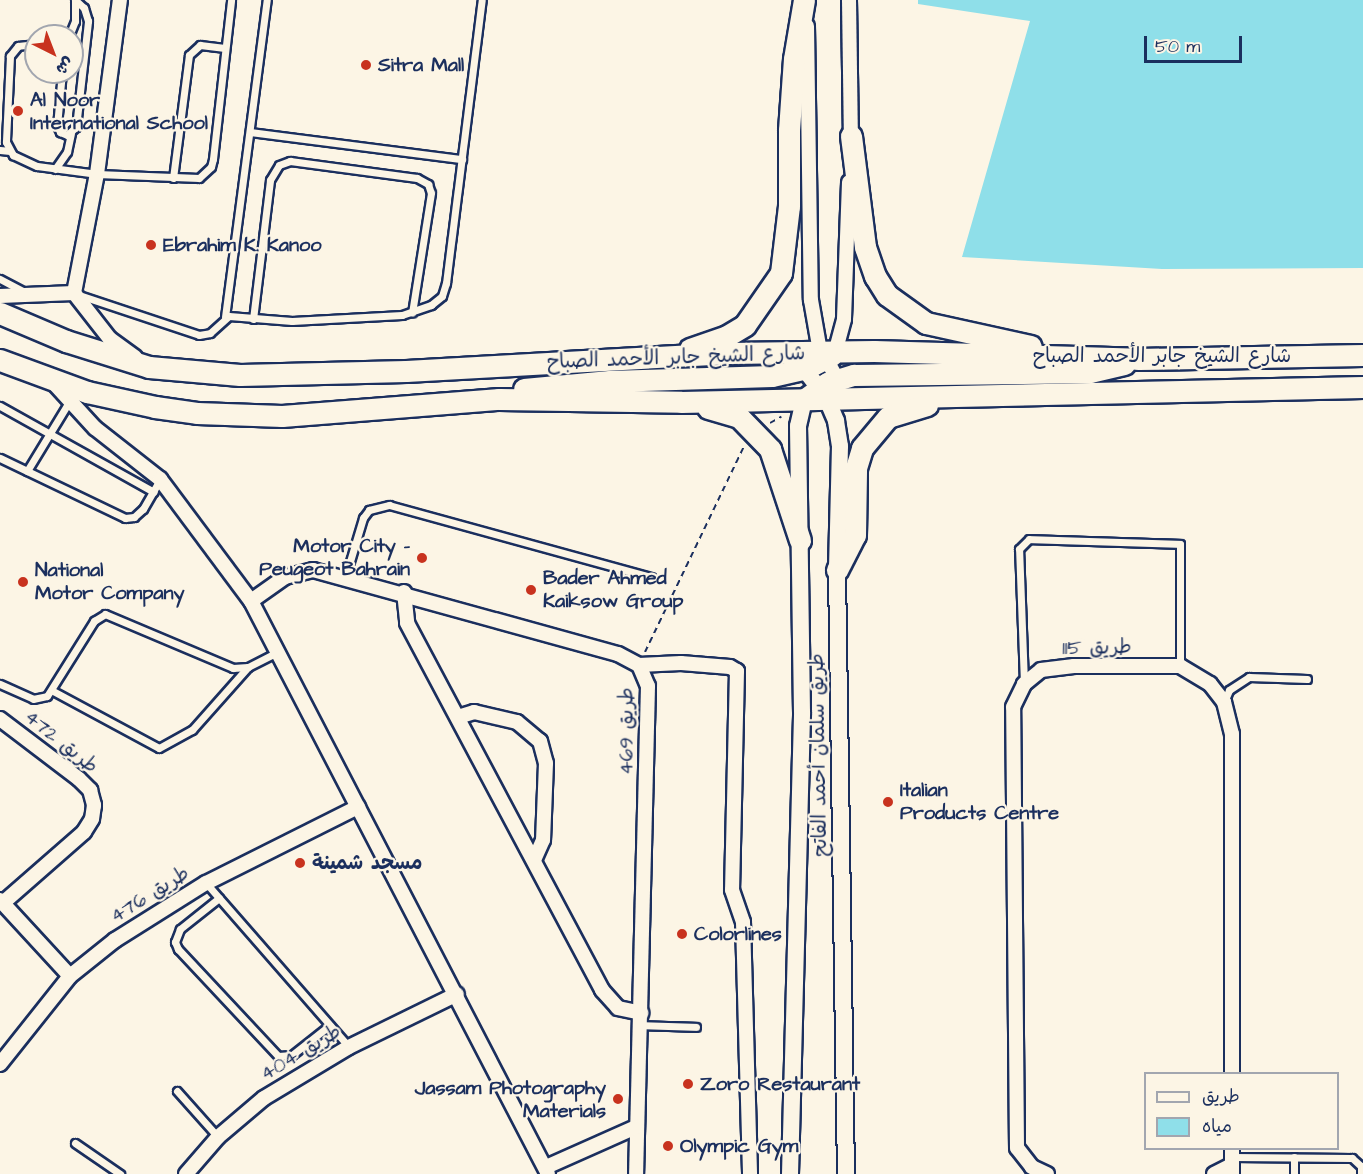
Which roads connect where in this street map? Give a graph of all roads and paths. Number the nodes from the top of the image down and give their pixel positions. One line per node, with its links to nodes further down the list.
1 (74, 0): 9 (lane); 15 (lane)
2 (120, 0): 21 (street)
3 (231, 0): 12 (lane)
4 (267, 0): 14 (lane)
5 (482, 0): 19 (lane)
6 (805, 0): 33 (main road); 34 (street)
7 (843, 0): 10 (street)
8 (849, 0): 10 (street)
9 (74, 24)
10 (848, 24): 16 (street)
11 (24, 45): 18 (lane)
12 (225, 48): 22 (lane); 22 (lane)
13 (61, 84): 15 (lane)
14 (250, 132): 19 (lane); 29 (lane)
15 (71, 133): 20 (lane)
16 (851, 136): 31 (main road); 34 (street)
17 (0, 150): 18 (lane)
18 (10, 151): 20 (lane)
19 (462, 159): 28 (lane)
20 (55, 169): 21 (lane)
21 (97, 174): 22 (lane); 24 (street)
22 (173, 178)
23 (0, 279): 25 (lane)
24 (74, 293): 25 (street); 29 (lane); 37 (street)
25 (30, 294): 26 (street)
26 (0, 296)
27 (0, 313): 37 (main road, شارع الشيخ جابر الأحمد الصباح)
28 (412, 313): 30 (lane); 30 (lane)
29 (225, 317): 30 (lane)
30 (253, 319)
31 (1073, 355): 34 (main road, شارع الشيخ جابر الأحمد الصباح); 35 (main road, شارع الشيخ جابر الأحمد الصباح)
32 (1363, 355): 35 (main road, شارع الشيخ جابر الأحمد الصباح)
33 (666, 357): 34 (main road, شارع الشيخ جابر الأحمد الصباح); 37 (main road, شارع الشيخ جابر الأحمد الصباح)
34 (822, 358): 40 (street, طريق سلمان أحمد الفاتح); 42 (main road)
35 (1138, 359): 40 (main road)
36 (0, 360): 38 (main road, شارع الشيخ جابر الأحمد الصباح)
37 (149, 367)
38 (51, 380): 42 (main road, شارع الشيخ جابر الأحمد الصباح); 43 (street)
39 (1363, 387): 41 (main road, شارع الشيخ جابر الأحمد الصباح)
40 (817, 396): 41 (main road, شارع الشيخ جابر الأحمد الصباح); 44 (main road, شارع الشيخ جابر الأحمد الصباح); 46 (path); 52 (street, طريق سلمان أحمد الفاتح); 53 (street, طريق سلمان أحمد الفاتح)
41 (970, 397): 53 (main road)
42 (499, 399): 44 (main road, شارع الشيخ جابر الأحمد الصباح)
43 (69, 402): 47 (lane); 50 (street)
44 (681, 402): 46 (main road)
45 (0, 406): 47 (lane)
46 (757, 432): 52 (main road); 59 (path)
47 (51, 433): 49 (lane); 51 (lane)
48 (0, 458): 49 (lane)
49 (27, 471): 51 (lane)
50 (160, 479): 51 (lane); 57 (street)
51 (154, 492)
52 (800, 540): 93 (street, طريق سلمان أحمد الفاتح)
53 (837, 570): 94 (street, طريق سلمان أحمد الفاتح)
54 (651, 577): 55 (lane)
55 (345, 578): 56 (street, طريق 469); 57 (street, طريق 469)
56 (404, 592): 59 (street, طريق 469); 67 (street)
57 (251, 602): 58 (street)
58 (278, 652): 61 (lane); 69 (street)
59 (639, 665): 76 (street, طريق 469); 92 (street)
60 (1180, 666): 64 (street, طريق 115); 64 (lane); 66 (street)
61 (248, 668): 65 (lane); 65 (lane)
62 (1307, 679): 66 (lane)
63 (0, 684): 65 (lane)
64 (1024, 684): 95 (street)
65 (53, 692)
66 (1224, 702): 81 (street)
67 (458, 717): 70 (street); 70 (street)
68 (0, 718): 73 (street, طريق 472)
69 (358, 807): 71 (street, طريق 476); 75 (street)
70 (535, 858): 76 (street)
71 (206, 883): 72 (lane); 74 (street, طريق 476)
72 (219, 898): 77 (lane); 77 (lane)
73 (2, 901): 74 (street, طريق 472)
74 (70, 976): 80 (street, طريق 476)
75 (457, 994): 79 (street, طريق 404); 88 (street)
76 (640, 1019): 78 (lane); 83 (street, طريق 469)
77 (330, 1025): 79 (lane)
78 (696, 1027)
79 (349, 1047): 84 (street, طريق 404)
80 (0, 1063)
81 (1232, 1072)
82 (177, 1091): 84 (lane)
83 (636, 1127): 88 (street); 91 (street, طريق 469)
84 (218, 1137): 90 (street, طريق 404)
85 (75, 1143): 89 (lane)
86 (1294, 1157): 87 (lane); 97 (lane); 98 (lane)
87 (1232, 1161): 96 (street)
88 (547, 1170)
89 (120, 1174)
90 (186, 1174)
91 (636, 1174)
92 (750, 1174)
93 (790, 1174)
94 (846, 1174)
95 (1047, 1174)
96 (1214, 1174)
97 (1294, 1174)
98 (1361, 1174)

